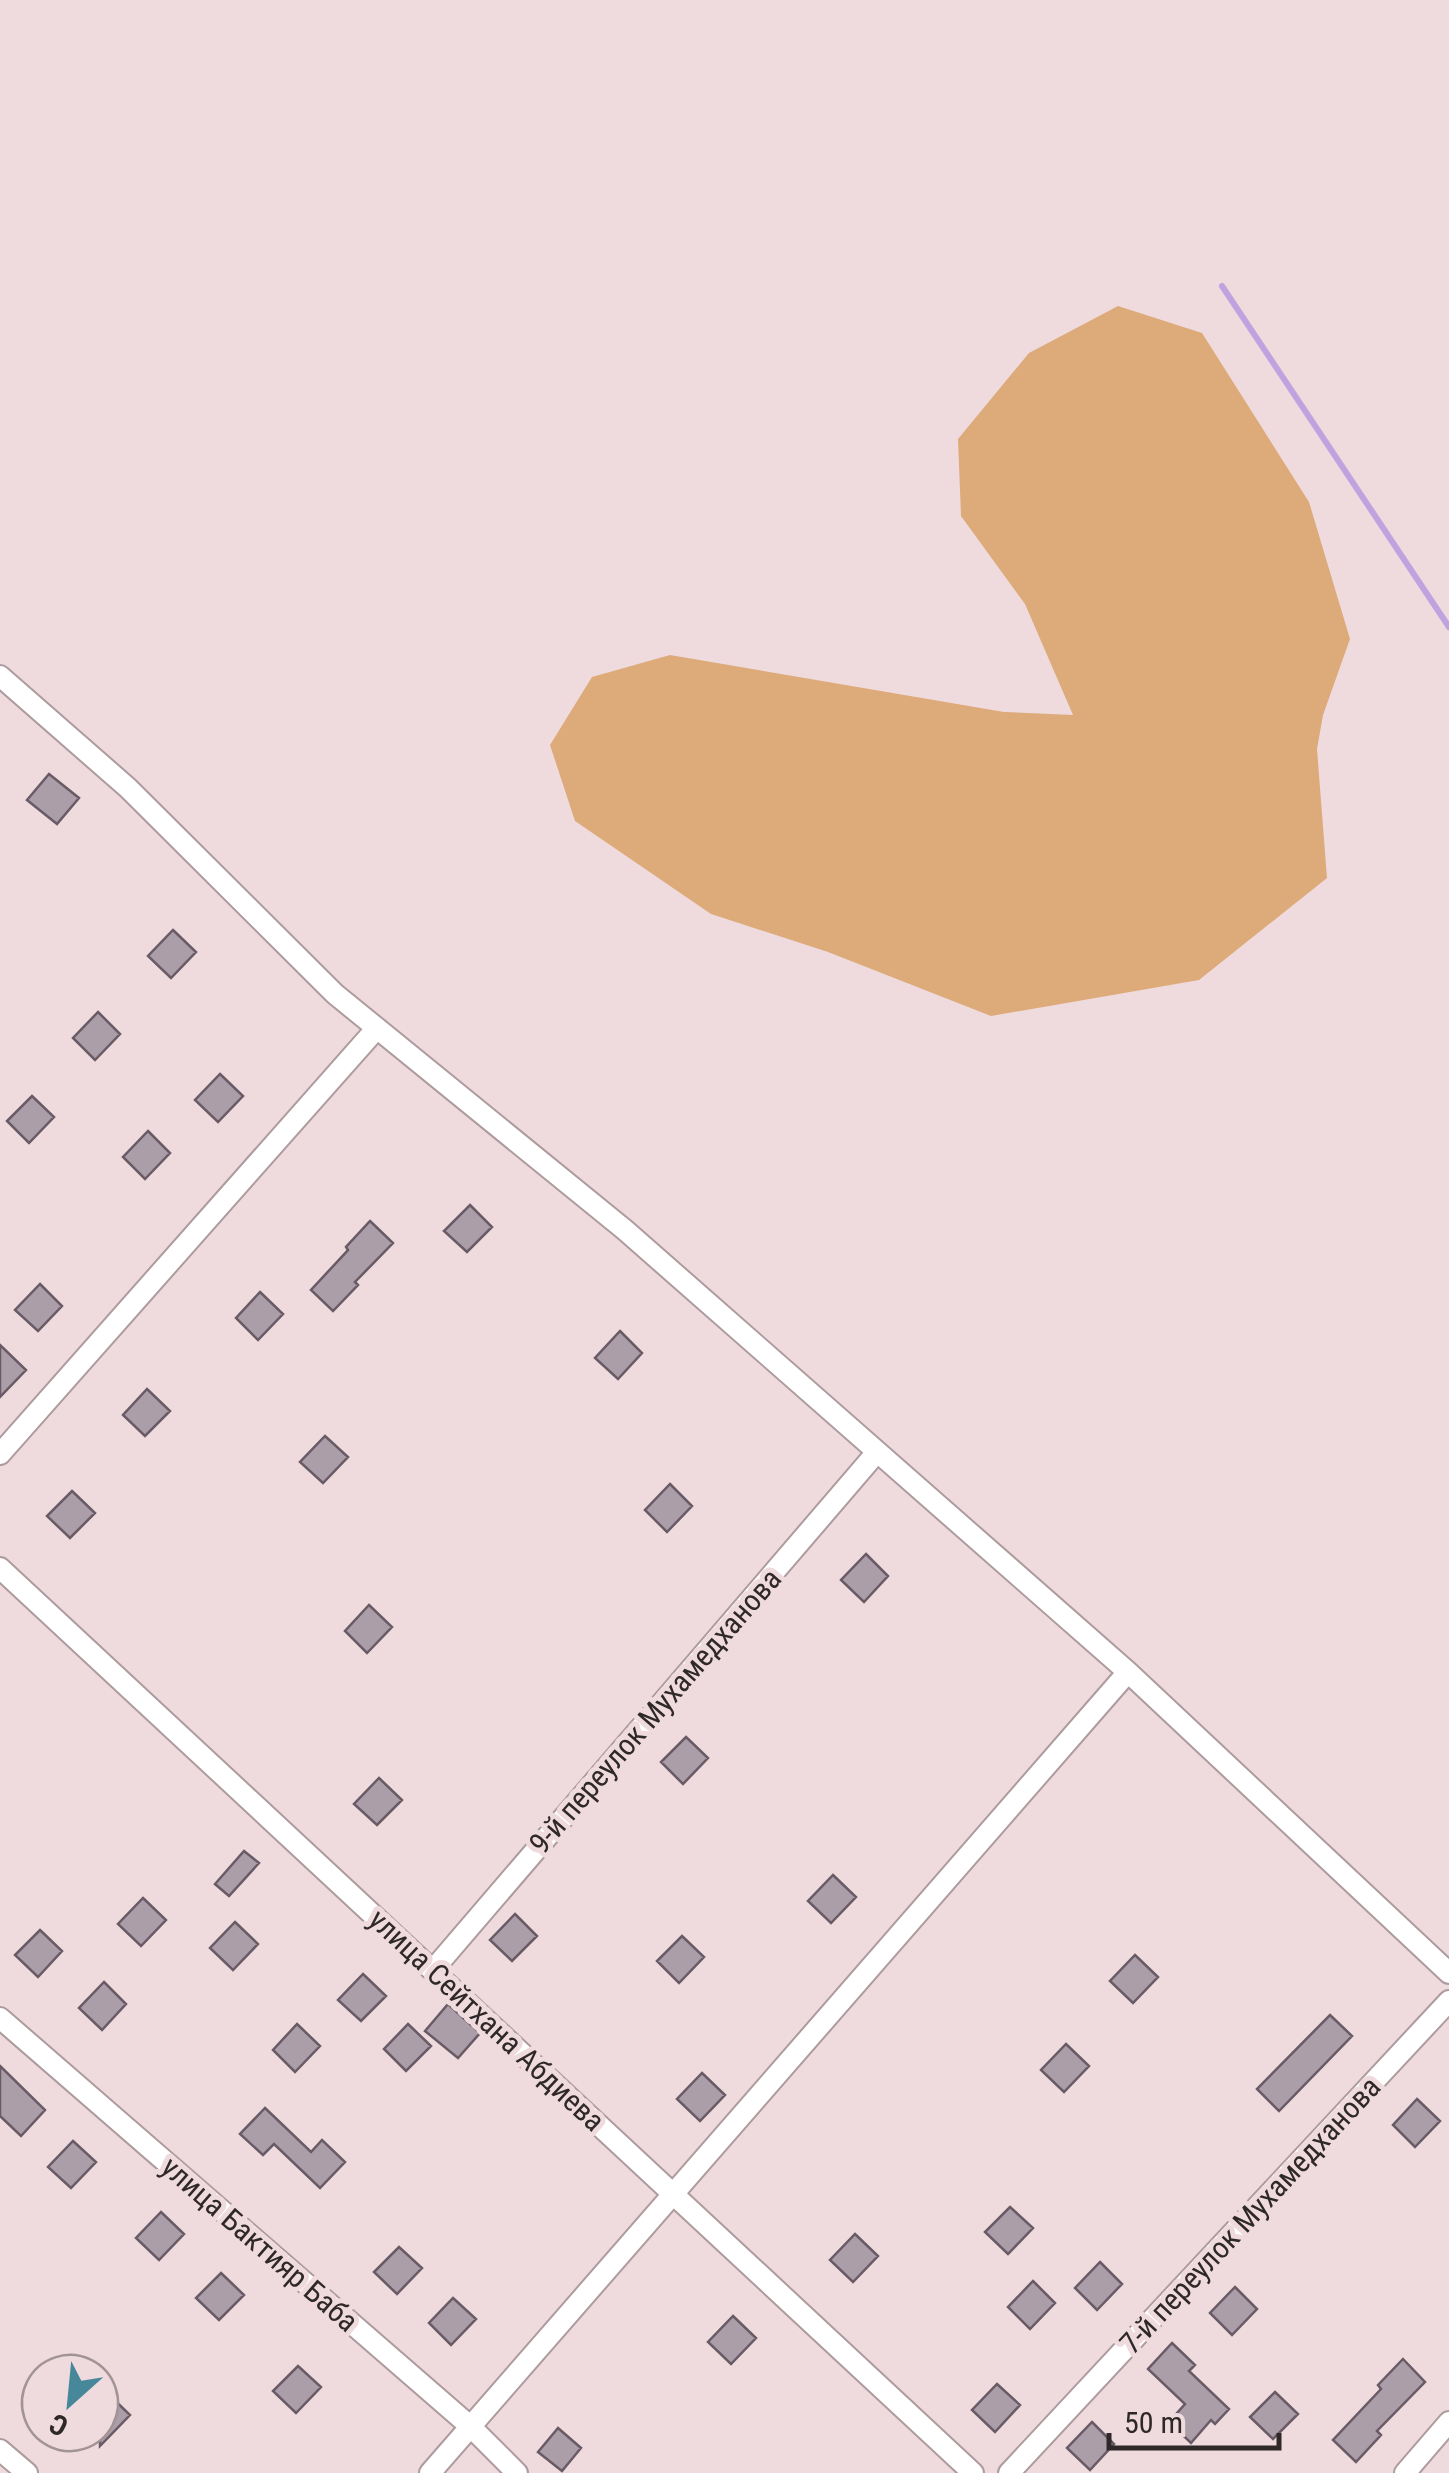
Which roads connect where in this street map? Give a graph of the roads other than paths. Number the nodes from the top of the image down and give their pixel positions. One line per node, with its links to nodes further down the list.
1 (0, 676): 2 (street)
2 (377, 1028): 3 (street); 4 (street)
3 (877, 1452): 6 (street); 7 (street, 9-й переулок Мухамедханова)
4 (0, 1454)
5 (0, 1568): 7 (street, улица Сейтхана Абдиева)
6 (1128, 1672): 8 (street); 11 (street)
7 (433, 1970): 11 (street, улица Сейтхана Абдиева)
8 (1449, 1973)
9 (1449, 2000): 19 (street, 7-й переулок Мухамедханова)
10 (0, 2018): 13 (street, улица Бактияр Баба)
11 (673, 2194): 13 (street); 18 (street, улица Сейтхана Абдиева)
12 (1449, 2422): 20 (street)
13 (470, 2427): 16 (street); 17 (street, улица Бактияр Баба)
14 (0, 2450): 15 (street)
15 (27, 2473)
16 (430, 2473)
17 (517, 2473)
18 (973, 2473)
19 (1009, 2473)
20 (1404, 2473)

